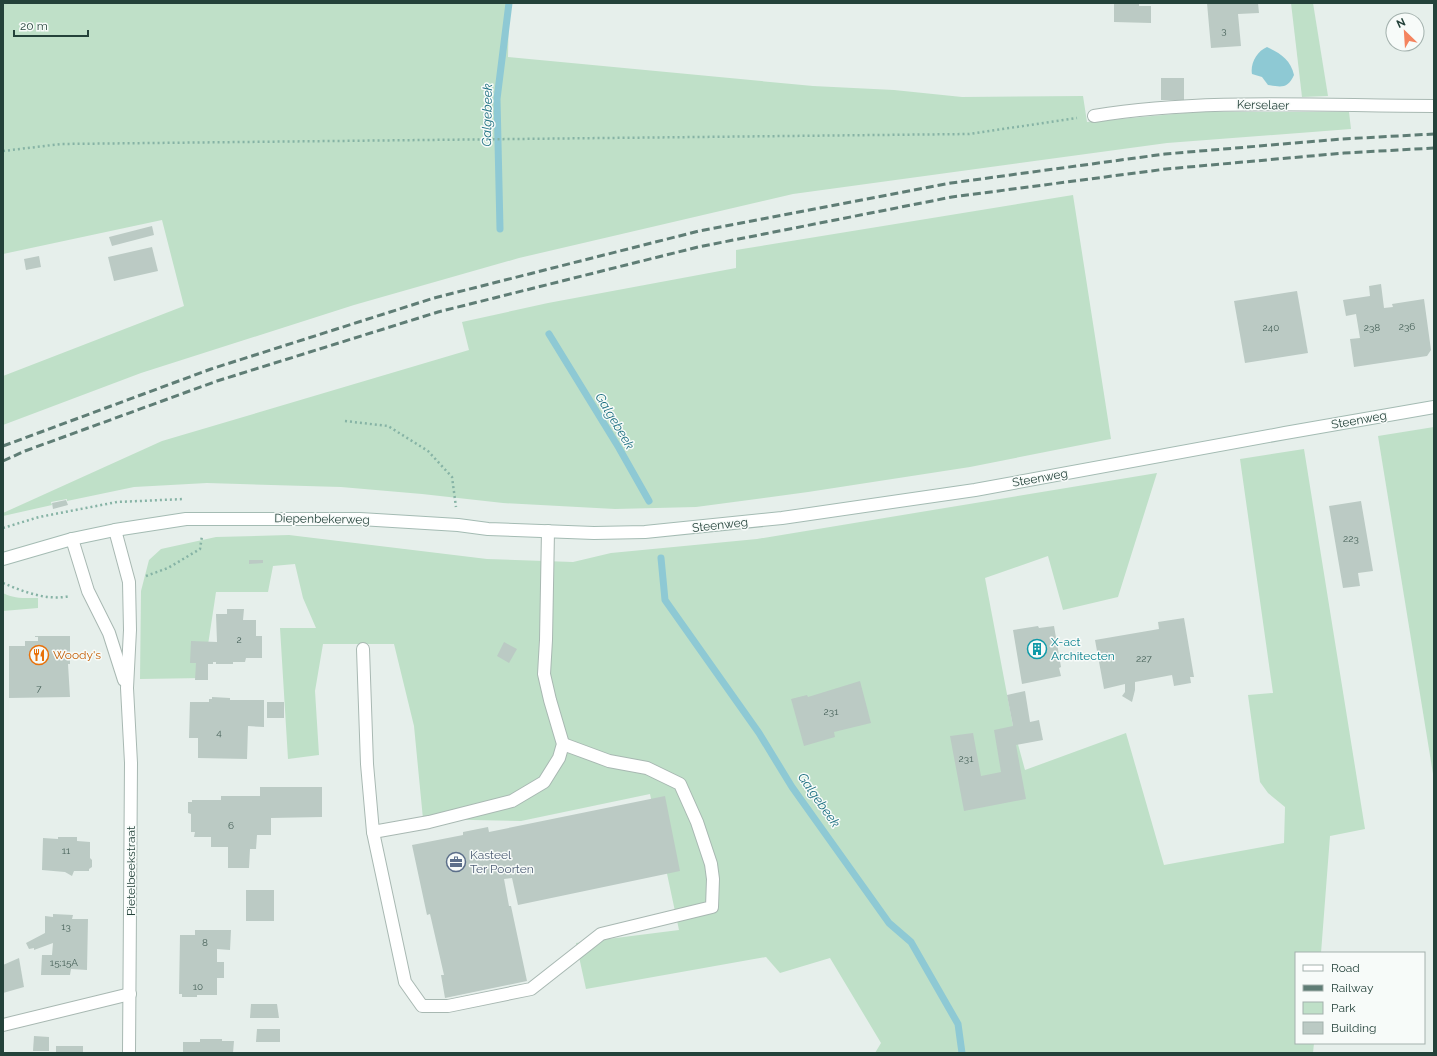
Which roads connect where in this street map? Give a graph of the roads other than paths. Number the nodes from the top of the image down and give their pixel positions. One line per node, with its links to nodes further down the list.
1 (1434, 106): 2 (main road, Kerselaer)
2 (1094, 116)
3 (1434, 407): 6 (main road, Steenweg)
4 (115, 530): 5 (main road, Diepenbekerweg); 7 (main road, Diepenbekerweg); 10 (main road, Pietelbeekstraat)
5 (548, 531): 6 (main road, Diepenbekerweg); 11 (main road)
6 (645, 532)
7 (72, 539): 8 (main road, Diepenbekerweg); 10 (main road, Pietelbeekstraat)
8 (3, 558)
9 (362, 649): 12 (main road)
10 (127, 688): 13 (main road, Pietelbeekstraat)
11 (563, 744): 12 (main road); 12 (main road)
12 (373, 832)
13 (130, 994): 14 (main road); 15 (main road, Pietelbeekstraat)
14 (3, 1024)
15 (129, 1053)

